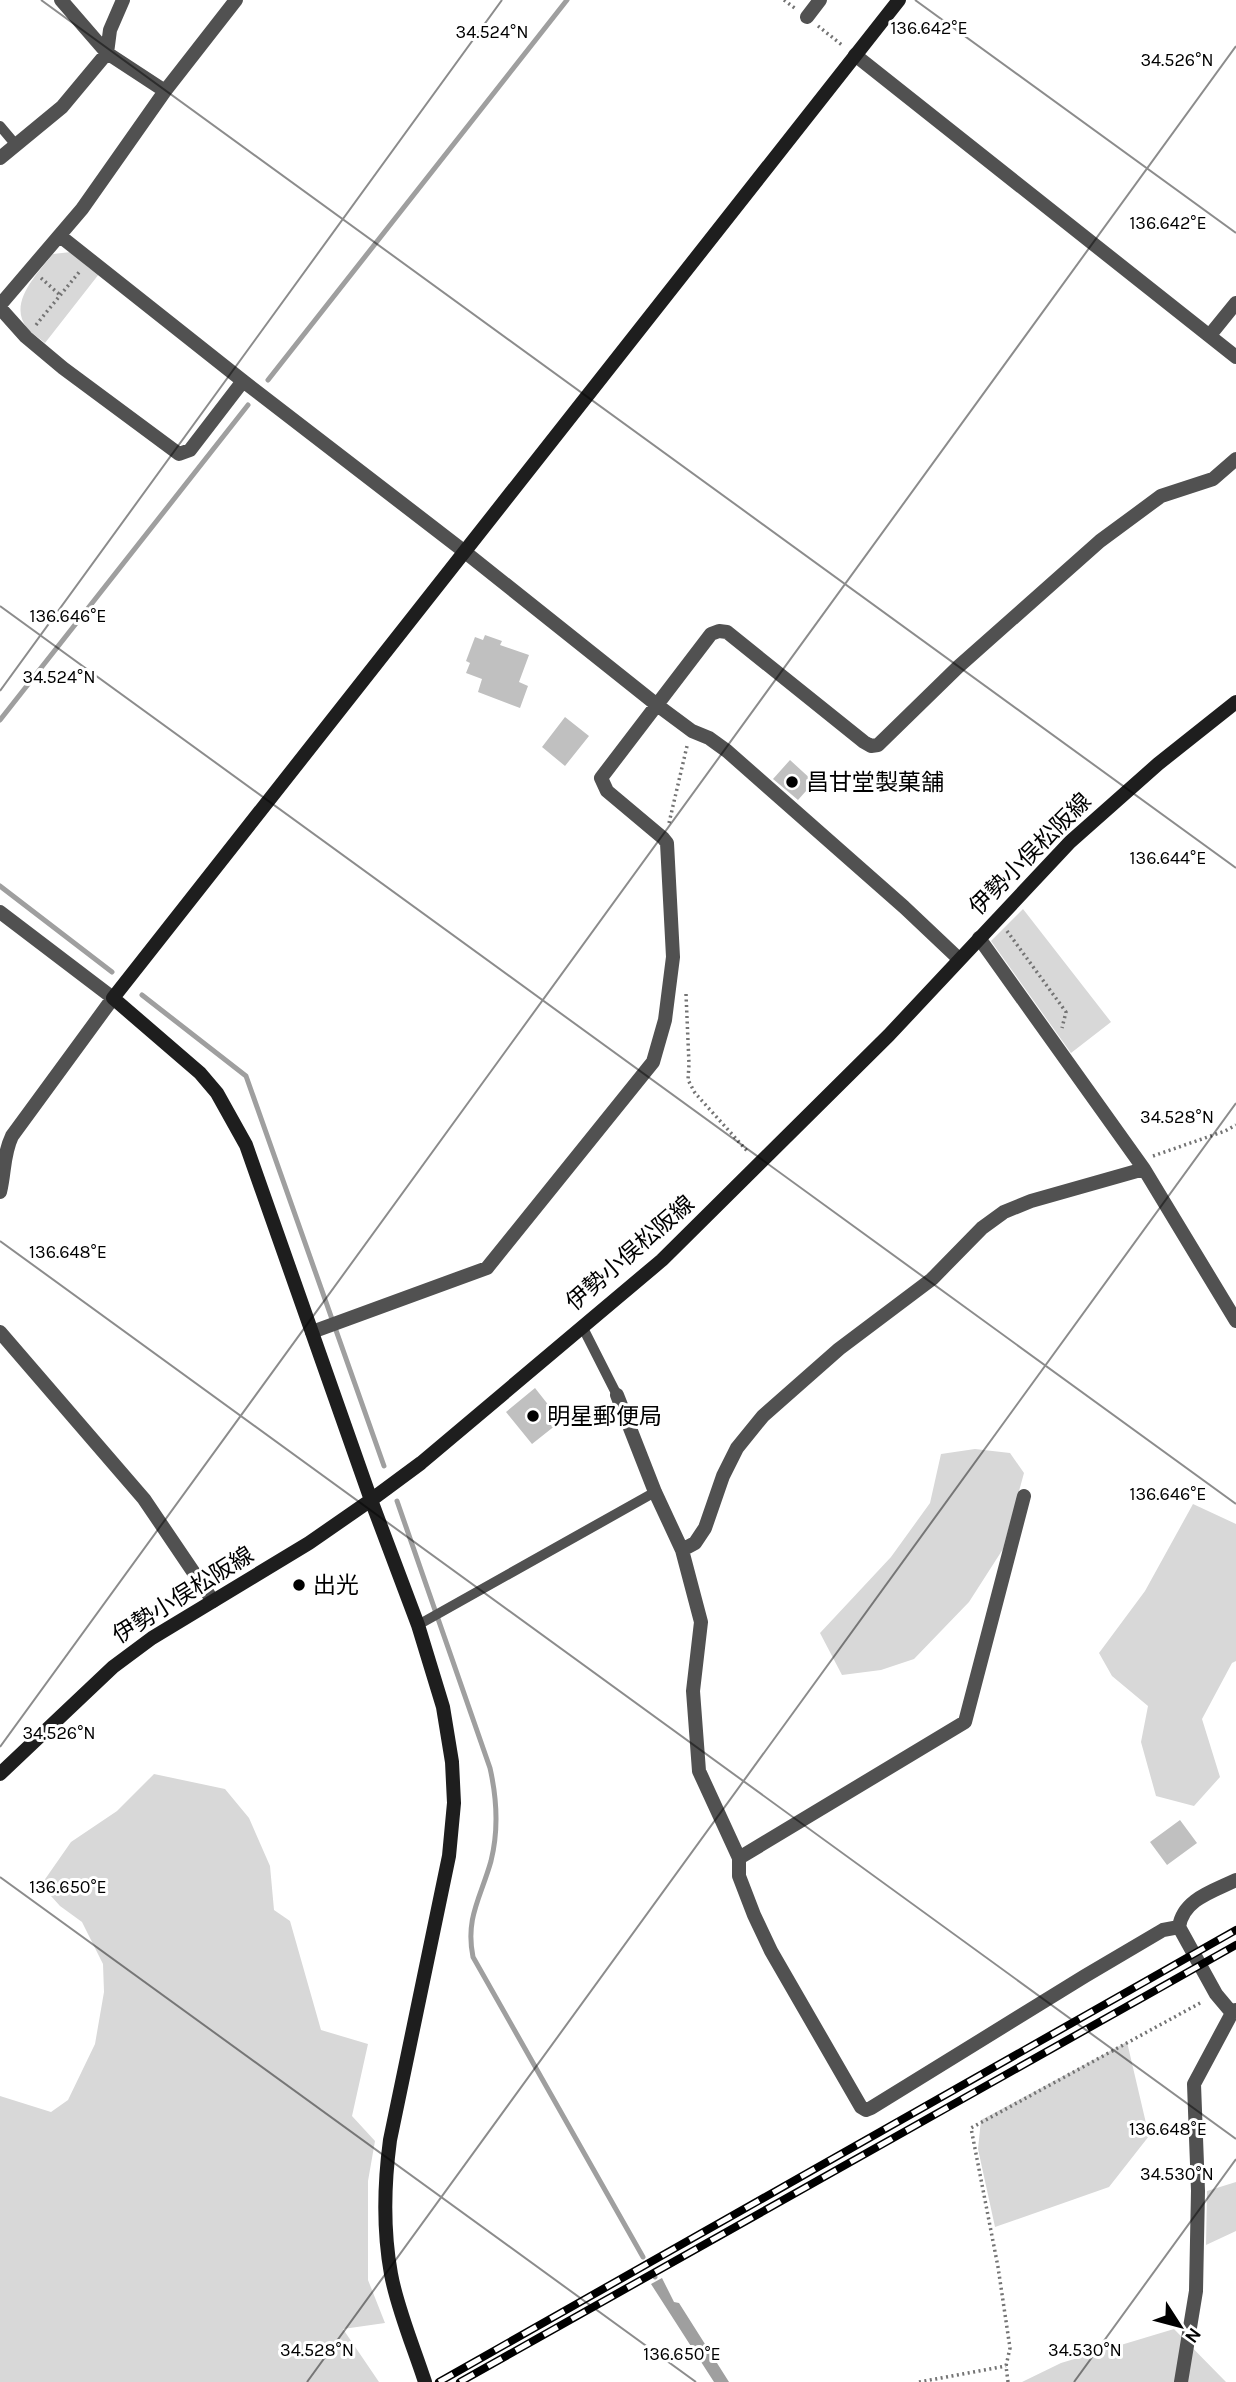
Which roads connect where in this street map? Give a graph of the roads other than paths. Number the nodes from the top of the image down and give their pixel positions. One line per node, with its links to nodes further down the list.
1 (61, 0): 7 (street)
2 (123, 0): 7 (street)
3 (236, 0): 9 (street)
4 (820, 0): 6 (street)
5 (899, 0): 8 (street)
6 (807, 17)
7 (107, 53): 9 (street); 11 (street)
8 (855, 55): 16 (street); 20 (street)
9 (165, 91): 13 (street)
10 (0, 126): 11 (lane)
11 (16, 145): 12 (street)
12 (0, 158)
13 (60, 236): 15 (street); 18 (street)
14 (1236, 303): 16 (street)
15 (0, 307): 18 (street)
16 (1210, 335): 17 (street)
17 (1236, 357)
18 (243, 380): 20 (street)
19 (1236, 458): 22 (street)
20 (465, 552): 22 (street); 26 (street)
21 (1236, 702): 24 (street, 伊勢小俣松阪線)
22 (657, 705): 25 (street); 31 (street)
23 (0, 912): 26 (street)
24 (979, 937): 25 (street, 伊勢小俣松阪線); 27 (street)
25 (959, 959): 30 (street, 伊勢小俣松阪線)
26 (113, 998): 28 (street); 31 (street)
27 (1142, 1166): 29 (street); 37 (street)
28 (0, 1192)
29 (1236, 1321)
30 (582, 1326): 33 (lane); 36 (street, 伊勢小俣松阪線)
31 (317, 1330): 36 (street)
32 (0, 1332): 38 (street)
33 (617, 1395): 34 (street)
34 (655, 1492): 37 (street); 39 (lane)
35 (1024, 1496): 41 (street)
36 (371, 1500): 38 (street, 伊勢小俣松阪線); 39 (street)
37 (682, 1550): 41 (street)
38 (213, 1601): 40 (street, 伊勢小俣松阪線)
39 (424, 1622): 45 (street)
40 (0, 1774)
41 (739, 1858): 43 (street)
42 (1236, 1880): 43 (street)
43 (1179, 1927): 44 (street)
44 (1234, 2011): 46 (street)
45 (425, 2382)
46 (1181, 2382)

